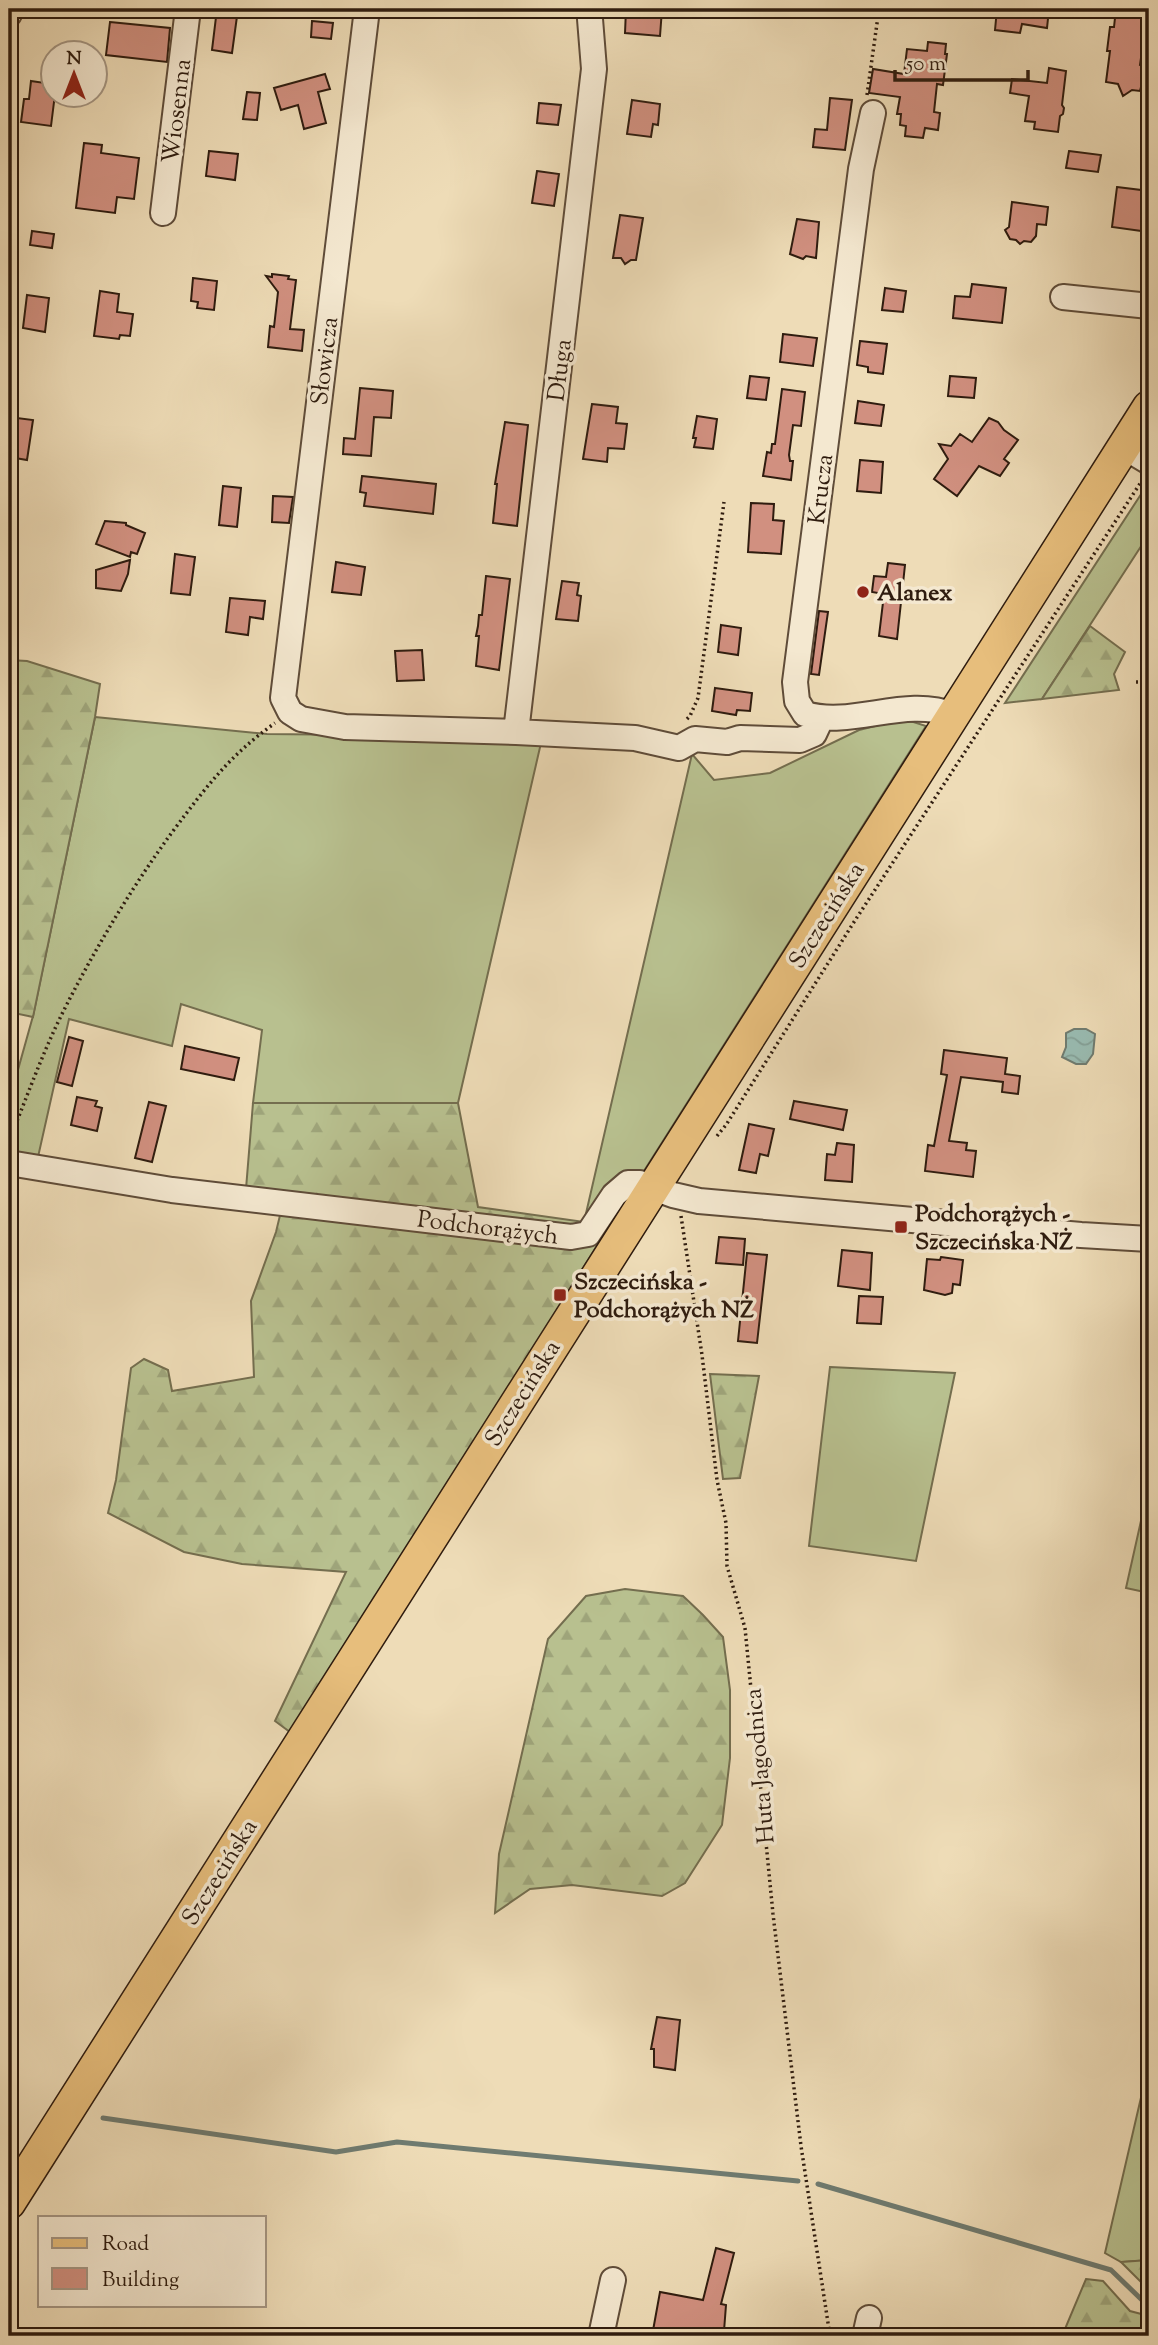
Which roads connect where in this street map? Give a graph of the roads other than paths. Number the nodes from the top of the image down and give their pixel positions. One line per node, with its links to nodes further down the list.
1 (9, 9): 5 (street)
2 (188, 9): 7 (street, Wiosenna)
3 (367, 9): 14 (street, Słowicza)
4 (591, 9): 14 (street, Długa)
5 (9, 15)
6 (873, 113): 13 (street, Krucza)
7 (163, 213)
8 (1063, 297): 9 (street)
9 (1149, 306)
10 (1149, 407): 11 (main road, Szczecińska)
11 (1137, 454): 12 (main road, Szczecińska)
12 (953, 715): 13 (street); 16 (main road, Szczecińska)
13 (821, 719): 14 (street)
14 (516, 732)
15 (9, 1163): 16 (street, Podchorążych)
16 (667, 1193): 17 (street, Podchorążych); 18 (main road, Szczecińska)
17 (1149, 1239)
18 (9, 2203)
19 (613, 2280): 20 (street)
20 (601, 2336)

